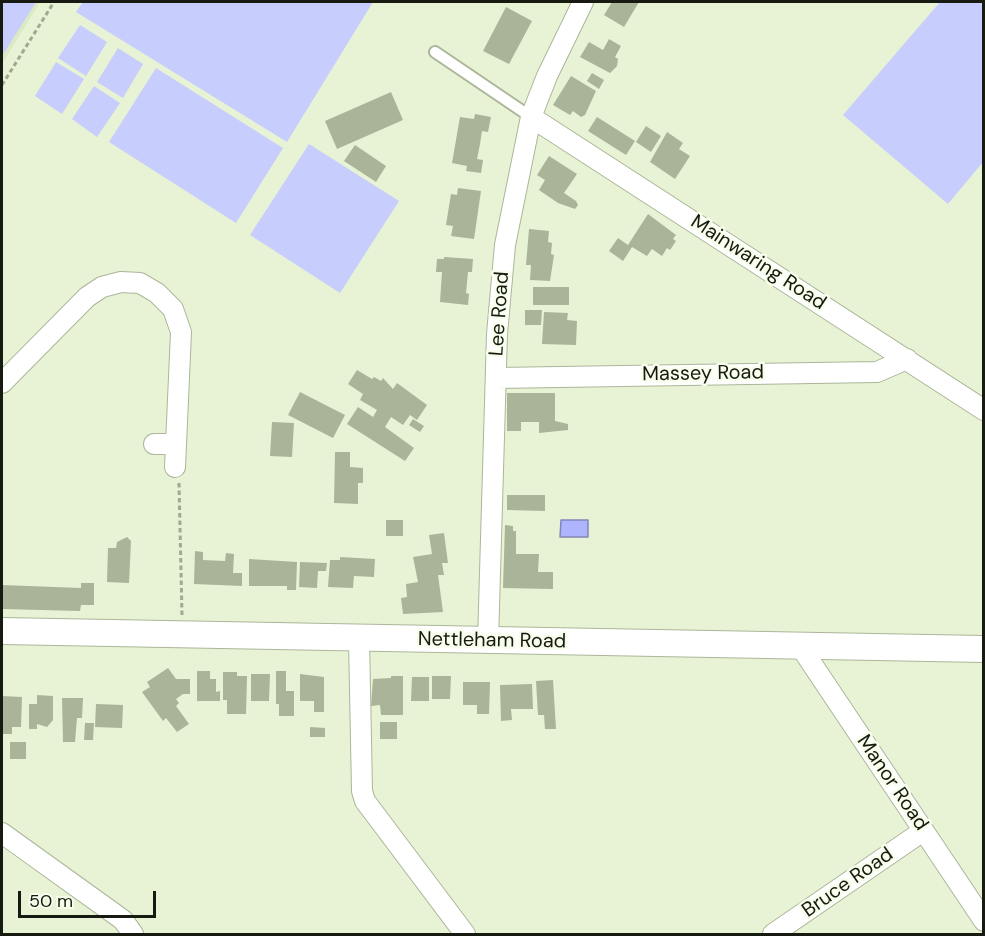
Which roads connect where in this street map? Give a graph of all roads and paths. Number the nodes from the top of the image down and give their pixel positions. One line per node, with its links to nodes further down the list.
1 (54, 2): 4 (path)
2 (584, 2): 5 (street, Lee Road)
3 (435, 52): 5 (lane)
4 (2, 85)
5 (531, 117): 6 (street, Mainwaring Road); 7 (street, Lee Road)
6 (907, 359): 7 (street, Massey Road); 9 (street, Mainwaring Road)
7 (496, 378): 16 (street, Lee Road)
8 (2, 383): 11 (street)
9 (984, 410)
10 (154, 444): 11 (street)
11 (176, 444): 12 (street)
12 (175, 468): 14 (path)
13 (2, 631): 14 (street, Nettleham Road)
14 (182, 635): 15 (street, Nettleham Road)
15 (359, 639): 16 (street, Nettleham Road); 23 (street)
16 (488, 641): 17 (street, Nettleham Road)
17 (800, 646): 18 (street, Nettleham Road); 19 (street, Manor Road)
18 (984, 649)
19 (923, 831): 21 (street, Manor Road); 24 (street, Bruce Road)
20 (2, 833): 22 (street)
21 (984, 921)
22 (133, 934)
23 (465, 934)
24 (773, 934)

